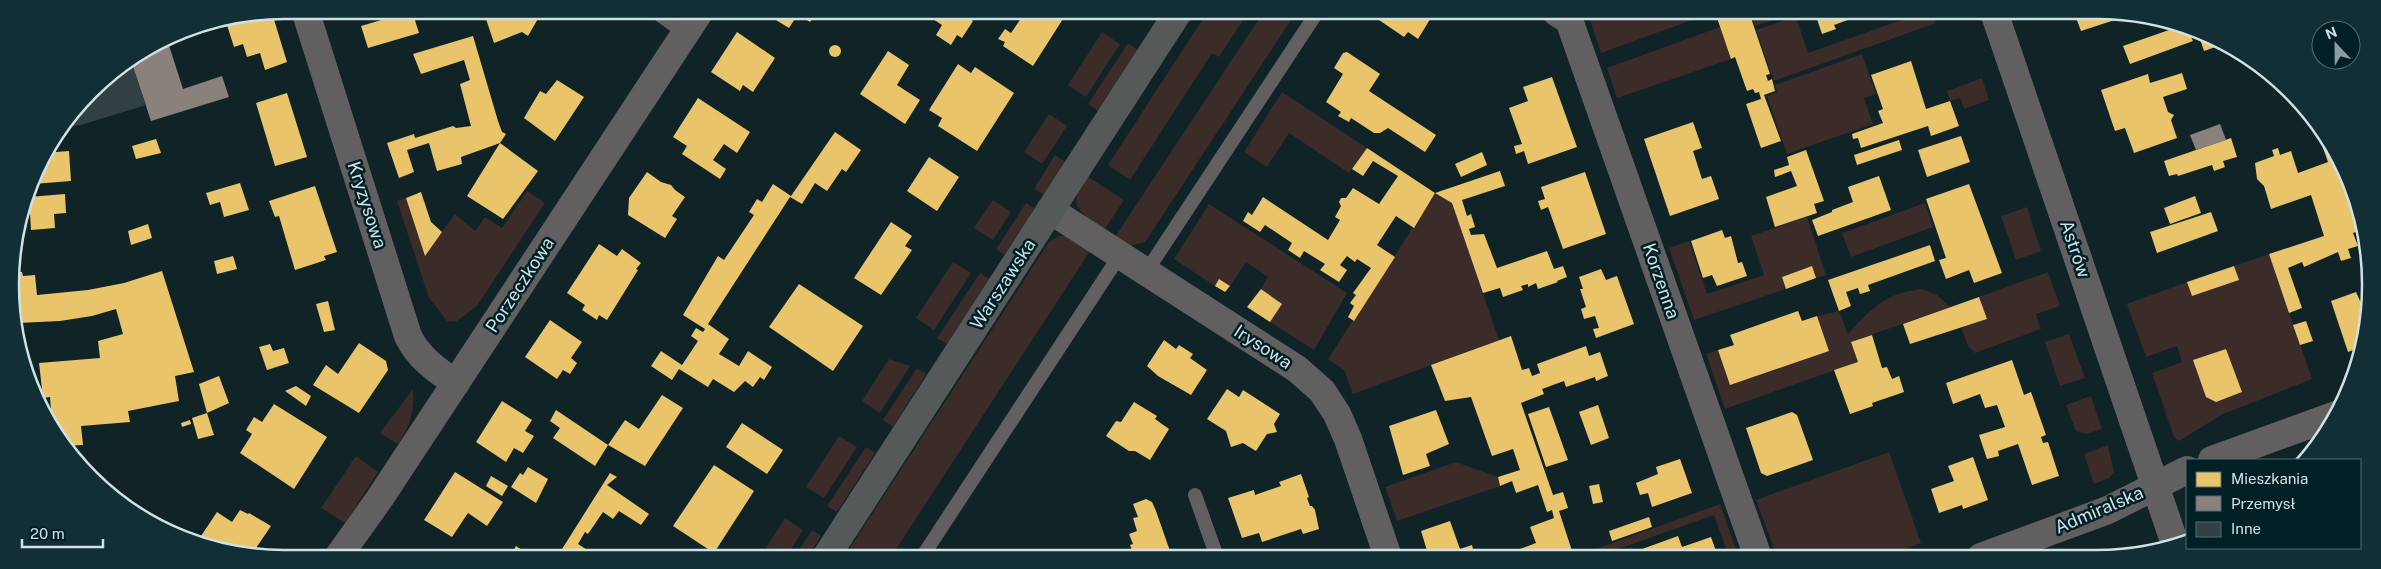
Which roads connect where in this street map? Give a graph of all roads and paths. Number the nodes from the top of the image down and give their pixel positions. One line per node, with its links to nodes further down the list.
1 (308, 19): 10 (street, Kryzysowa)
2 (694, 19): 10 (street, Porzeczkowa)
3 (1174, 19): 7 (street, Warszawska)
4 (1313, 19): 9 (lane)
5 (1567, 19): 22 (street, Korzenna)
6 (1996, 19): 14 (street, Astrów)
7 (1050, 210): 8 (street, Irysowa); 18 (street, Warszawska)
8 (1120, 255): 9 (street, Irysowa); 19 (lane)
9 (1146, 272): 21 (street, Irysowa)
10 (456, 383): 17 (street, Porzeczkowa)
11 (2326, 419): 12 (street)
12 (2215, 459)
13 (2186, 470): 14 (street, Admiralska)
14 (2156, 485): 16 (street, Astrów); 23 (street, Admiralska)
15 (1196, 495): 20 (lane)
16 (2173, 539)
17 (343, 550)
18 (831, 550)
19 (927, 550)
20 (1215, 550)
21 (1386, 550)
22 (1756, 550)
23 (2001, 550)

